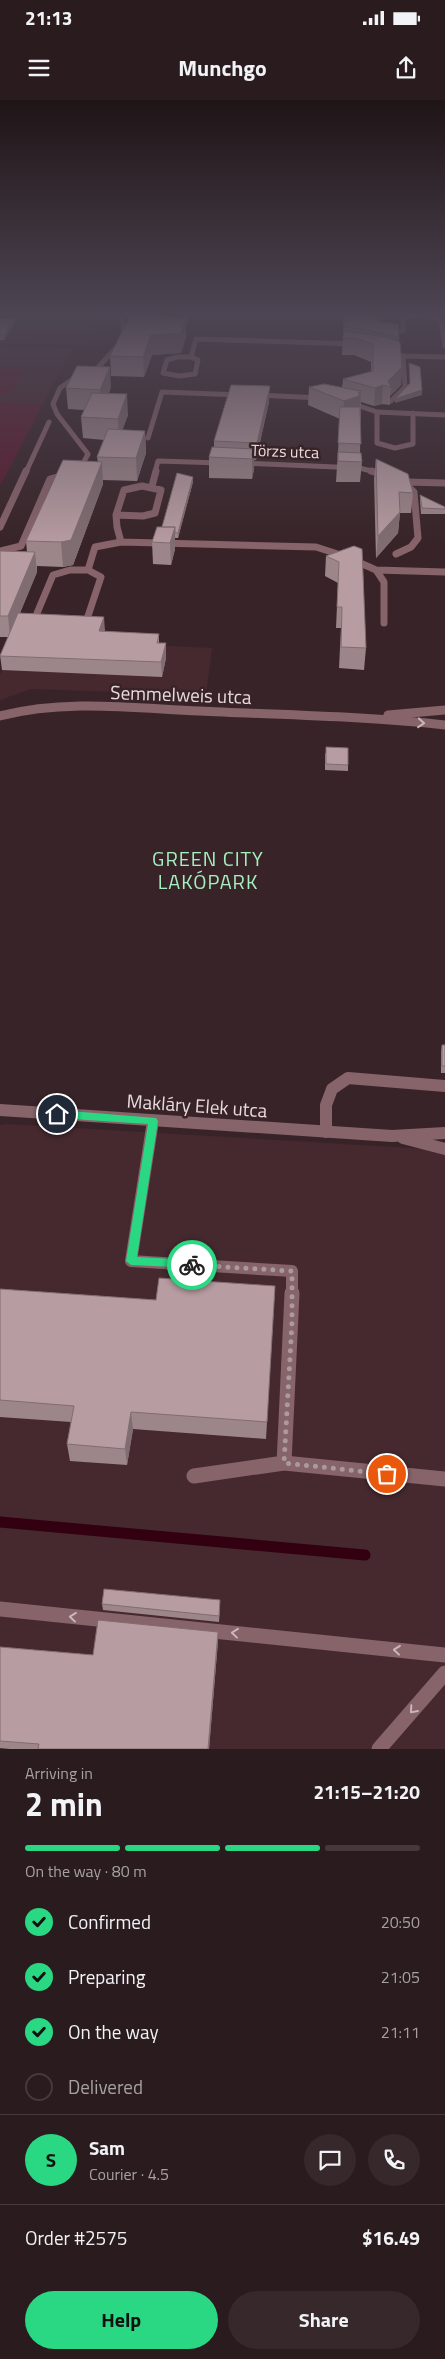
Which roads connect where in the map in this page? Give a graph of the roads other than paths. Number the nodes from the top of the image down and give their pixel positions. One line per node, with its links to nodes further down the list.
1 (59, 391): 19 (street)
2 (404, 391): 5 (street)
3 (332, 399): 10 (street)
4 (340, 401): 6 (street)
5 (391, 401)
6 (378, 412): 7 (street); 7 (street)
7 (413, 413): 8 (street)
8 (445, 415)
9 (49, 422): 17 (street)
10 (148, 438)
11 (226, 463): 15 (street, Törzs utca)
12 (236, 463): 13 (street, Törzs utca)
13 (405, 482): 14 (street, Törzs utca); 20 (street)
14 (445, 483)
15 (152, 486): 16 (street); 16 (street)
16 (116, 515): 18 (street)
17 (0, 527)
18 (121, 542): 21 (street); 22 (street)
19 (0, 551)
20 (396, 554)
21 (88, 570): 25 (street); 26 (street)
22 (376, 570): 23 (street); 24 (street)
23 (445, 572)
24 (384, 622)
25 (50, 625)
26 (70, 626)
27 (445, 710): 29 (street, Semmelweis utca)
28 (0, 716): 29 (street, Semmelweis utca)
29 (362, 716): 30 (street, Semmelweis utca, one-way to 30)
30 (445, 725)
31 (445, 1086): 34 (street)
32 (0, 1110): 33 (street, Makláry Elek utca)
33 (153, 1121): 34 (street, Makláry Elek utca); 38 (street)
34 (326, 1132): 36 (street, Makláry Elek utca)
35 (445, 1133): 36 (street, Makláry Elek utca)
36 (392, 1136): 37 (street, Makláry Elek utca)
37 (445, 1148)
38 (284, 1463): 39 (street); 40 (street)
39 (194, 1476)
40 (445, 1479)
41 (0, 1609): 42 (street, one-way to 41)
42 (445, 1655)
43 (445, 1673): 44 (street, one-way to 44)
44 (379, 1749)

